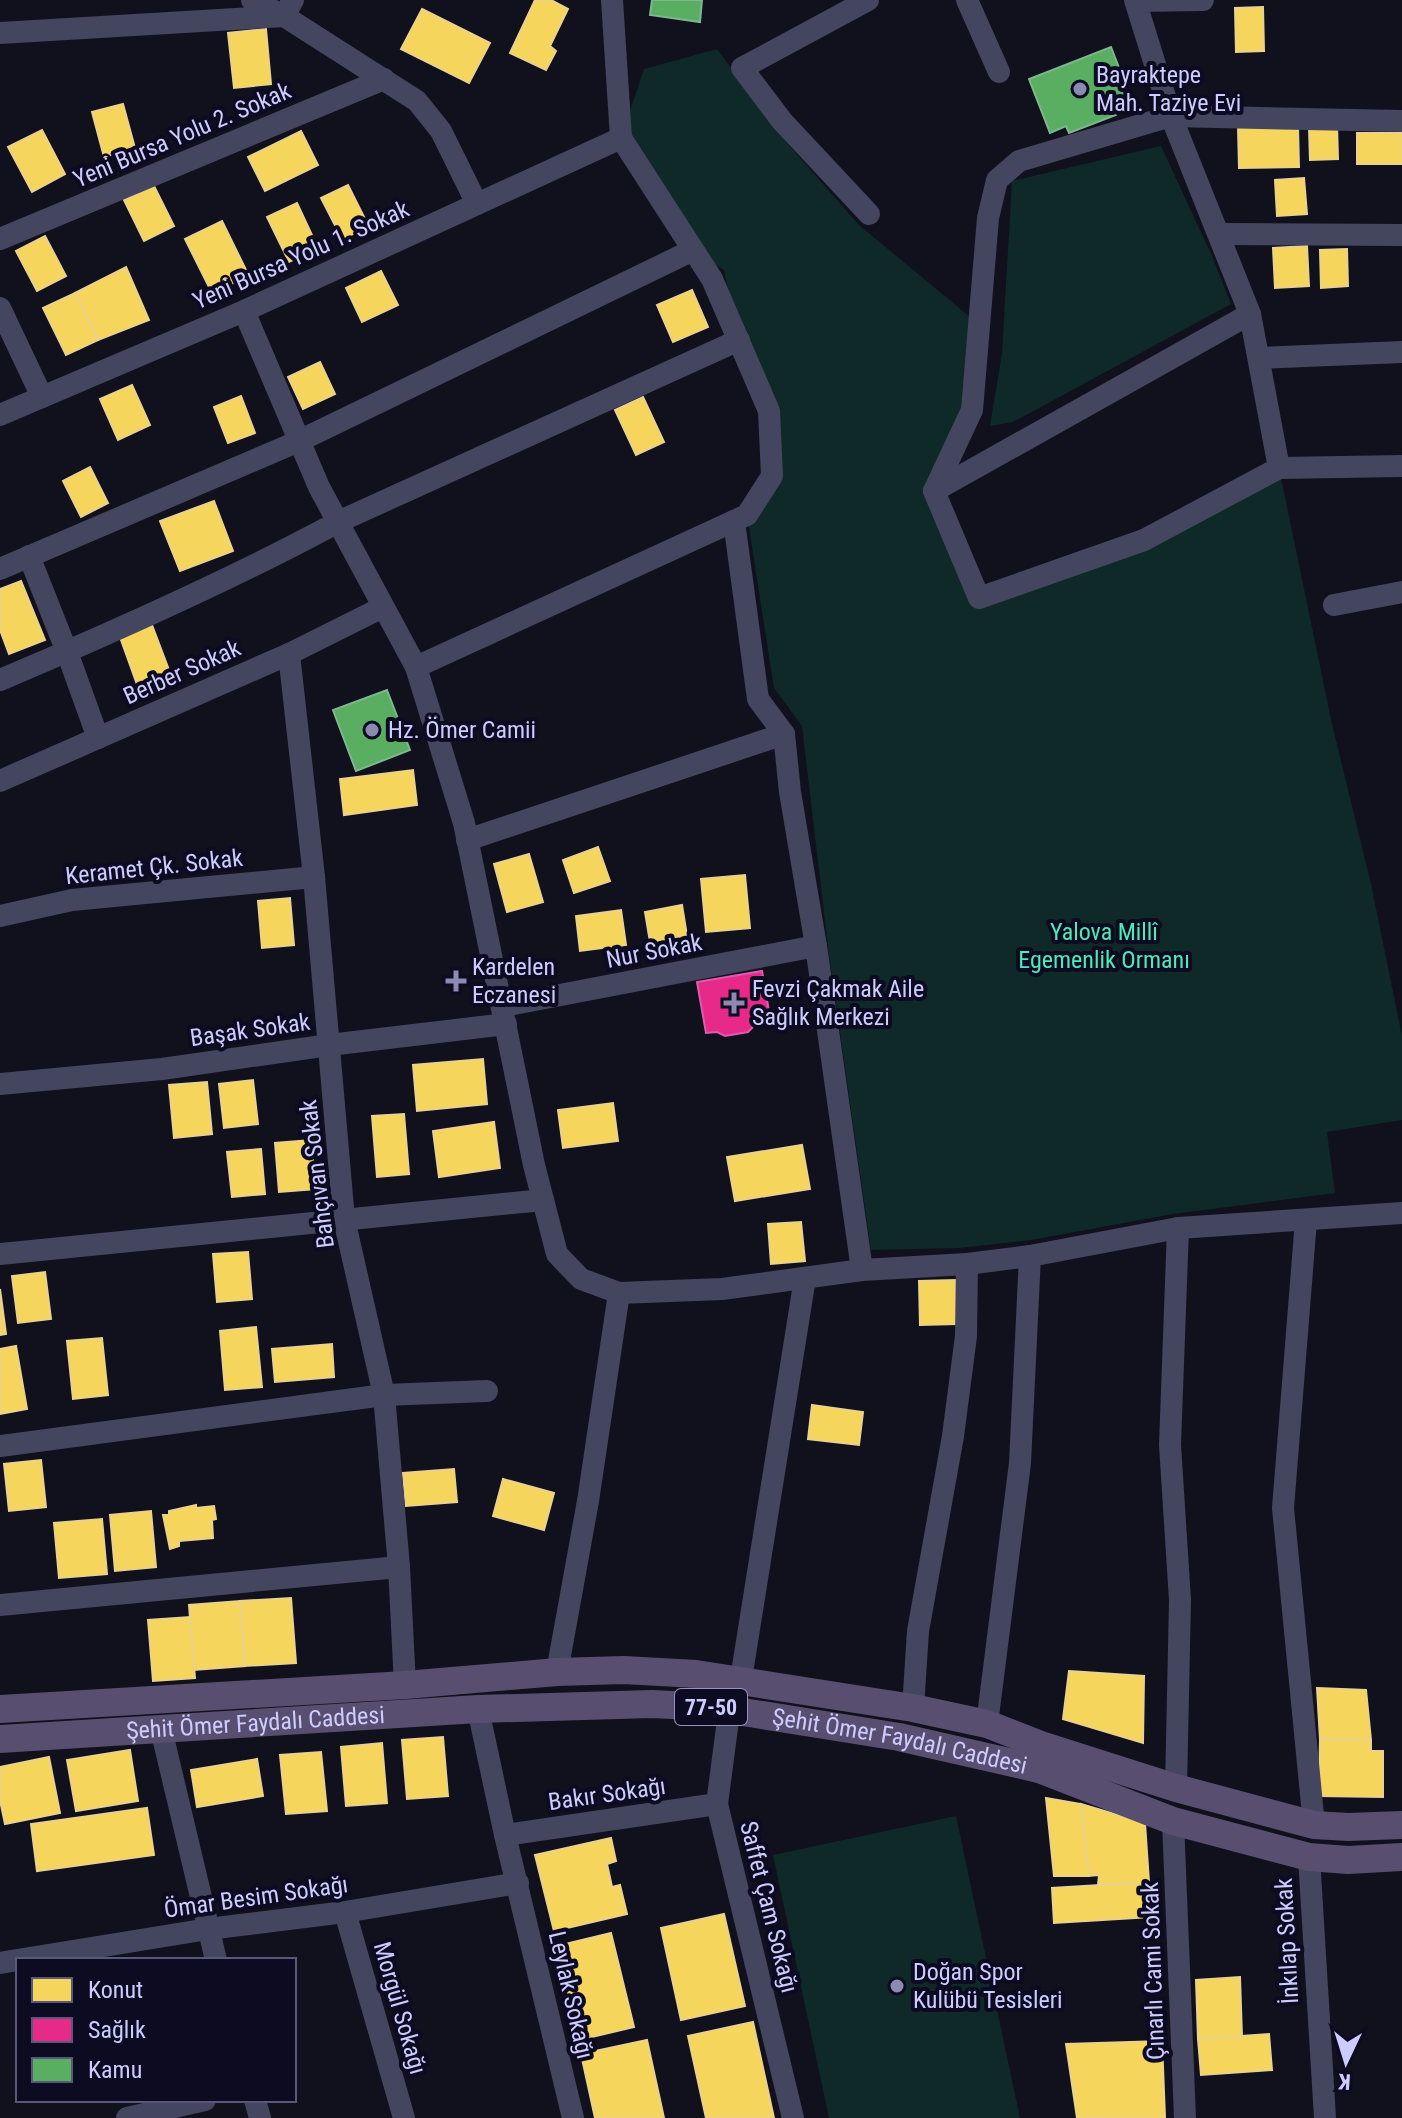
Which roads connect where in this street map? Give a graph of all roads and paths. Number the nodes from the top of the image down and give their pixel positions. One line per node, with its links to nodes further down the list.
1 (252, 0): 7 (street)
2 (612, 0): 13 (street)
3 (868, 0): 15 (street)
4 (967, 0): 9 (street)
5 (1203, 0): 6 (street)
6 (1136, 1): 11 (street)
7 (288, 8): 8 (street); 10 (street)
8 (0, 33)
9 (999, 72)
10 (384, 79): 14 (street); 18 (street, Yeni Bursa Yolu 2. Sokak)
11 (1171, 116): 12 (street); 16 (street); 31 (street)
12 (1402, 121)
13 (621, 138): 14 (street, Yeni Bursa Yolu 1. Sokak); 19 (street)
14 (477, 204): 21 (street, Yeni Bursa Yolu 1. Sokak)
15 (869, 214)
16 (1220, 234): 17 (street); 22 (street)
17 (1402, 235)
18 (0, 239)
19 (693, 250): 23 (street); 28 (street)
20 (0, 308): 26 (street)
21 (244, 311): 26 (street, Yeni Bursa Yolu 1. Sokak); 28 (street)
22 (1250, 314): 25 (street); 31 (street)
23 (739, 340): 32 (street); 33 (street)
24 (1402, 352): 25 (street)
25 (1259, 358): 30 (street)
26 (42, 397): 27 (street, Yeni Bursa Yolu 1. Sokak)
27 (0, 415)
28 (299, 441): 33 (street); 34 (street)
29 (1402, 466): 30 (street)
30 (1279, 468): 31 (street)
31 (934, 491)
32 (734, 521): 41 (street); 43 (street)
33 (338, 522): 38 (street); 39 (street)
34 (29, 556): 35 (street); 39 (street)
35 (0, 569)
36 (1402, 592): 37 (street)
37 (1334, 605)
38 (383, 607): 40 (street, Berber Sokak); 41 (street)
39 (67, 652): 42 (street); 44 (street)
40 (289, 654): 44 (street, Berber Sokak); 47 (street, Bahçıvan Sokak)
41 (416, 667): 46 (street)
42 (0, 680)
43 (784, 734): 46 (street); 49 (street)
44 (98, 738): 45 (street, Berber Sokak)
45 (0, 781)
46 (467, 840): 50 (street)
47 (314, 877): 48 (street, Keramet Çk. Sokak); 51 (street, Bahçıvan Sokak)
48 (0, 916)
49 (816, 946): 50 (street, Nur Sokak); 61 (street)
50 (504, 1015): 51 (street, Başak Sokak); 53 (street)
51 (329, 1045): 52 (street, Başak Sokak); 55 (street, Bahçıvan Sokak)
52 (0, 1084)
53 (543, 1200): 55 (street); 63 (street)
54 (1402, 1213): 56 (street)
55 (344, 1219): 58 (street); 65 (street, Bahçıvan Sokak)
56 (1306, 1220): 57 (street); 82 (street)
57 (1178, 1228): 59 (street); 79 (street)
58 (0, 1254)
59 (1030, 1256): 60 (street); 76 (street)
60 (967, 1264): 61 (street); 72 (street)
61 (862, 1270): 62 (street)
62 (805, 1278): 63 (street); 70 (street)
63 (619, 1293): 69 (street)
64 (487, 1391): 65 (street)
65 (384, 1395): 66 (street); 67 (street, Bahçıvan Sokak)
66 (0, 1446)
67 (399, 1567): 68 (street); 71 (street, Bahçıvan Sokak)
68 (0, 1605)
69 (557, 1672): 70 (main road, Şehit Ömer Faydalı Caddesi / 77-50); 71 (main road, Şehit Ömer Faydalı Caddesi / 77-50)
70 (741, 1679): 72 (main road, Şehit Ömer Faydalı Caddesi / 77-50)
71 (405, 1685): 73 (main road, Şehit Ömer Faydalı Caddesi / 77-50)
72 (913, 1708): 76 (main road, Şehit Ömer Faydalı Caddesi / 77-50)
73 (0, 1709)
74 (478, 1709): 75 (main road, Şehit Ömer Faydalı Caddesi / 77-50); 77 (main road, Şehit Ömer Faydalı Caddesi / 77-50); 84 (street, Leylak Sokağı)
75 (737, 1710): 80 (street, Saffet Çam Sokağı); 81 (main road, Şehit Ömer Faydalı Caddesi / 77-50)
76 (987, 1724): 79 (main road, Şehit Ömer Faydalı Caddesi / 77-50)
77 (161, 1729): 78 (main road, Şehit Ömer Faydalı Caddesi / 77-50); 89 (street)
78 (0, 1739)
79 (1176, 1788): 82 (main road, Şehit Ömer Faydalı Caddesi / 77-50)
80 (717, 1804): 84 (street, Bakır Sokağı); 96 (street, Saffet Çam Sokağı)
81 (1173, 1821): 85 (main road, Şehit Ömer Faydalı Caddesi / 77-50); 97 (street, Çınarlı Cami Sokak)
82 (1314, 1825): 83 (main road, Şehit Ömer Faydalı Caddesi / 77-50)
83 (1402, 1825)
84 (505, 1835): 87 (street, Leylak Sokağı)
85 (1309, 1857): 86 (main road, Şehit Ömer Faydalı Caddesi / 77-50); 98 (street, İnkılap Sokak)
86 (1402, 1857)
87 (518, 1883): 88 (street, Ömar Besim Sokağı); 95 (street, Leylak Sokağı)
88 (345, 1912): 89 (street, Ömar Besim Sokağı); 94 (street, Morgül Sokağı)
89 (208, 1929): 90 (street, Ömar Besim Sokağı); 91 (street)
90 (31, 1958)
91 (215, 1958)
92 (196, 2102): 93 (street)
93 (127, 2118)
94 (404, 2118)
95 (573, 2118)
96 (793, 2118)
97 (1185, 2118)
98 (1325, 2118)

